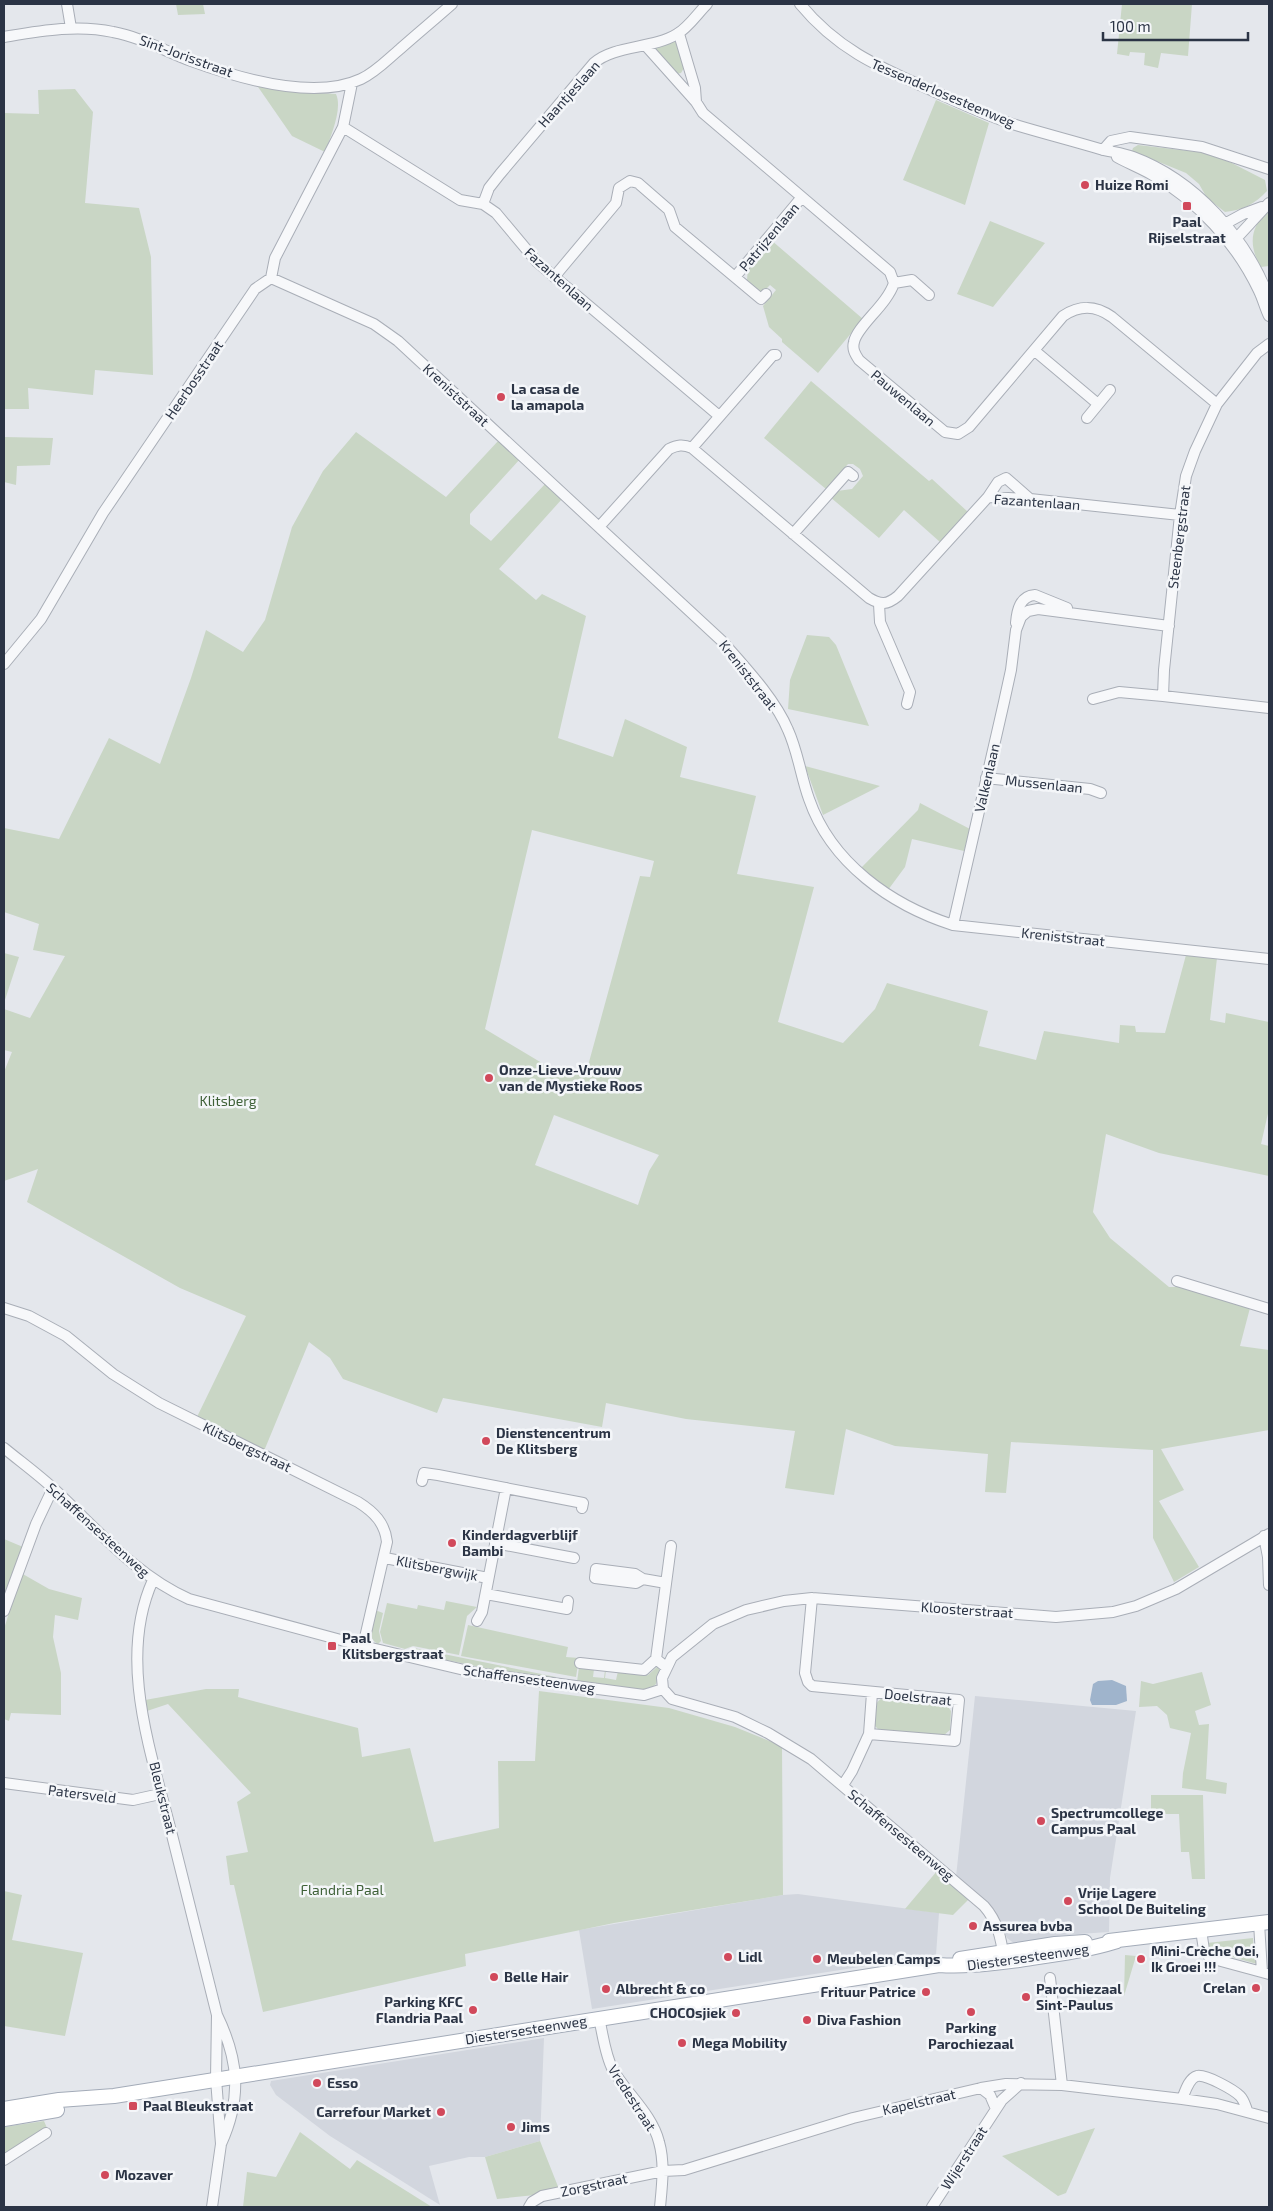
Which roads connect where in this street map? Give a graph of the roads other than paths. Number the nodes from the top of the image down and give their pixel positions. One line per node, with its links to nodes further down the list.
1 (67, 4): 5 (street)
2 (452, 4): 11 (street, Sint-Jorisstraat)
3 (707, 4): 6 (street, Haantjeslaan)
4 (800, 4): 14 (street, Tessenderlosesteenweg)
5 (71, 28): 7 (street, Sint-Jorisstraat); 11 (street, Sint-Jorisstraat)
6 (679, 34): 8 (street, Haantjeslaan); 9 (street)
7 (4, 37)
8 (646, 46): 10 (street); 17 (street, Haantjeslaan)
9 (688, 69): 10 (street); 12 (street)
10 (674, 77): 12 (street)
11 (352, 82): 13 (street)
12 (696, 102): 16 (street)
13 (343, 126): 17 (street, Fazantenlaan); 23 (street)
14 (1103, 150): 15 (street); 19 (street, Tessenderlosesteenweg)
15 (1269, 169)
16 (802, 197): 22 (street, Patrijzenlaan); 24 (street)
17 (483, 204): 21 (street, Fazantenlaan)
18 (1267, 204): 19 (street); 20 (street)
19 (1221, 226): 20 (street, Tessenderlosesteenweg)
20 (1234, 242): 27 (street, Tessenderlosesteenweg); 28 (street, Tessenderlosesteenweg)
21 (554, 277): 22 (street, Patrijzenlaan); 35 (street, Fazantenlaan)
22 (735, 277): 25 (street, Patrijzenlaan)
23 (271, 278): 42 (street, Kreniststraat); 46 (street, Heerbosstraat)
24 (894, 283): 26 (street); 30 (street, Pauwenlaan)
25 (766, 294)
26 (929, 295)
27 (1269, 298)
28 (1269, 316)
29 (1269, 344): 34 (street, Steenbergstraat)
30 (1035, 351): 33 (street); 34 (street, Pauwenlaan)
31 (776, 356): 35 (street)
32 (1110, 390): 33 (street)
33 (1098, 404): 36 (street)
34 (1217, 404): 41 (street, Steenbergstraat)
35 (718, 415): 37 (street)
36 (1086, 418)
37 (692, 448): 42 (street); 43 (street)
38 (853, 476): 43 (street)
39 (988, 497): 40 (street, Fazantenlaan); 40 (street); 44 (street, Fazantenlaan)
40 (1030, 499): 41 (street, Fazantenlaan)
41 (1180, 515): 45 (street, Steenbergstraat)
42 (598, 527): 53 (street, Kreniststraat)
43 (793, 534): 44 (street)
44 (879, 604): 49 (street)
45 (1169, 626): 47 (street, Steenbergstraat); 51 (street, Valkenlaan)
46 (4, 664)
47 (1163, 696): 48 (street); 50 (street)
48 (1093, 699)
49 (907, 704)
50 (1269, 708)
51 (986, 778): 52 (street, Mussenlaan); 53 (street, Valkenlaan)
52 (1100, 793)
53 (953, 925): 54 (street, Kreniststraat)
54 (1269, 959)
55 (1177, 1281): 57 (street)
56 (4, 1308): 66 (street, Klitsbergstraat)
57 (1269, 1309)
58 (4, 1448): 60 (street, Schaffensesteenweg)
59 (422, 1480): 61 (street)
60 (53, 1488): 70 (street, Schaffensesteenweg); 76 (street)
61 (506, 1488): 62 (street); 64 (street, Klitsbergwijk)
62 (582, 1508)
63 (1267, 1535): 72 (street); 74 (street, Kloosterstraat)
64 (495, 1543): 67 (street); 68 (street, Klitsbergwijk)
65 (671, 1546): 71 (street)
66 (385, 1558): 68 (street, Klitsbergwijk); 78 (street, Klitsbergstraat)
67 (574, 1558)
68 (488, 1578): 73 (street, Klitsbergwijk)
69 (643, 1579): 71 (street)
70 (153, 1580): 78 (street, Schaffensesteenweg); 87 (street, Bleukstraat)
71 (666, 1583): 79 (street)
72 (1269, 1585)
73 (486, 1594): 75 (street, Klitsbergwijk); 77 (street, Klitsbergwijk)
74 (812, 1598): 81 (street, Kloosterstraat); 83 (street, Doelstraat)
75 (568, 1601)
76 (4, 1611)
77 (476, 1621)
78 (363, 1646): 82 (street, Schaffensesteenweg)
79 (656, 1660): 80 (street); 81 (street)
80 (580, 1663)
81 (666, 1667): 82 (street)
82 (663, 1689): 86 (street, Schaffensesteenweg)
83 (872, 1692): 84 (street, Doelstraat); 84 (street, Doelstraat)
84 (869, 1734): 86 (street, Doelstraat)
85 (4, 1783): 87 (street, Patersveld)
86 (843, 1785): 90 (street, Schaffensesteenweg)
87 (160, 1794): 93 (street, Bleukstraat)
88 (1264, 1922): 89 (main road, Diestersesteenweg); 91 (street)
89 (1201, 1930): 90 (main road, Diestersesteenweg); 91 (street)
90 (1003, 1956): 94 (main road, Diestersesteenweg)
91 (1266, 1973)
92 (1050, 1978): 98 (street)
93 (217, 2015): 95 (street, Bleukstraat); 96 (street, Bleukstraat)
94 (599, 2018): 95 (main road, Diestersesteenweg); 110 (street, Vredestraat)
95 (236, 2076): 96 (main road, Diestersesteenweg); 108 (street, Bleukstraat)
96 (216, 2079): 100 (main road, Diestersesteenweg); 108 (street, Bleukstraat)
97 (1021, 2083): 98 (street, Kapelstraat); 99 (street, Kapelstraat); 103 (street, Wijerstraat)
98 (1062, 2085): 101 (street, Kapelstraat)
99 (981, 2088): 103 (street); 110 (street, Kapelstraat)
100 (114, 2096): 102 (main road, Diestersesteenweg); 105 (main road, Diestersesteenweg)
101 (1182, 2098): 104 (street, Kapelstraat); 104 (street)
102 (4, 2109)
103 (996, 2110): 114 (street, Wijerstraat)
104 (1247, 2110): 106 (street, Kapelstraat)
105 (4, 2118)
106 (1269, 2118)
107 (46, 2133): 109 (street)
108 (220, 2144): 111 (street)
109 (4, 2160)
110 (663, 2171): 112 (street, Zorgstraat); 113 (street, Vredestraat)
111 (212, 2207)
112 (529, 2207)
113 (660, 2207)
114 (932, 2207)

